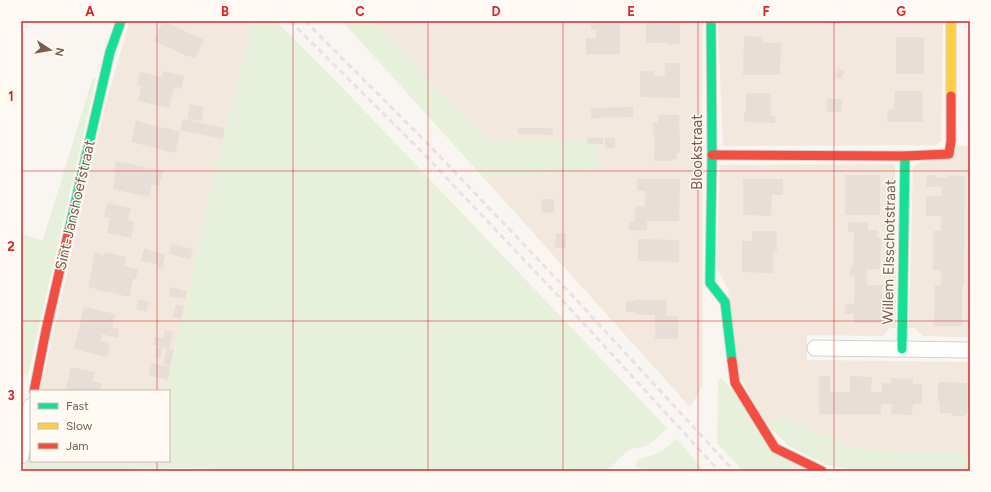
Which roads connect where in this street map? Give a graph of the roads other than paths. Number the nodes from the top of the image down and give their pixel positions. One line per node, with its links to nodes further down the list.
1 (121, 21): 9 (street, Sint-Janshoefstraat)
2 (711, 21): 4 (street, Blookstraat)
3 (951, 21): 5 (street)
4 (712, 155): 5 (street); 12 (street, Blookstraat)
5 (905, 156): 7 (street, Willem Elsschotstraat)
6 (815, 348): 7 (street)
7 (902, 349): 8 (street)
8 (970, 350)
9 (34, 390)
10 (30, 411): 11 (street)
11 (21, 456)
12 (822, 471)

